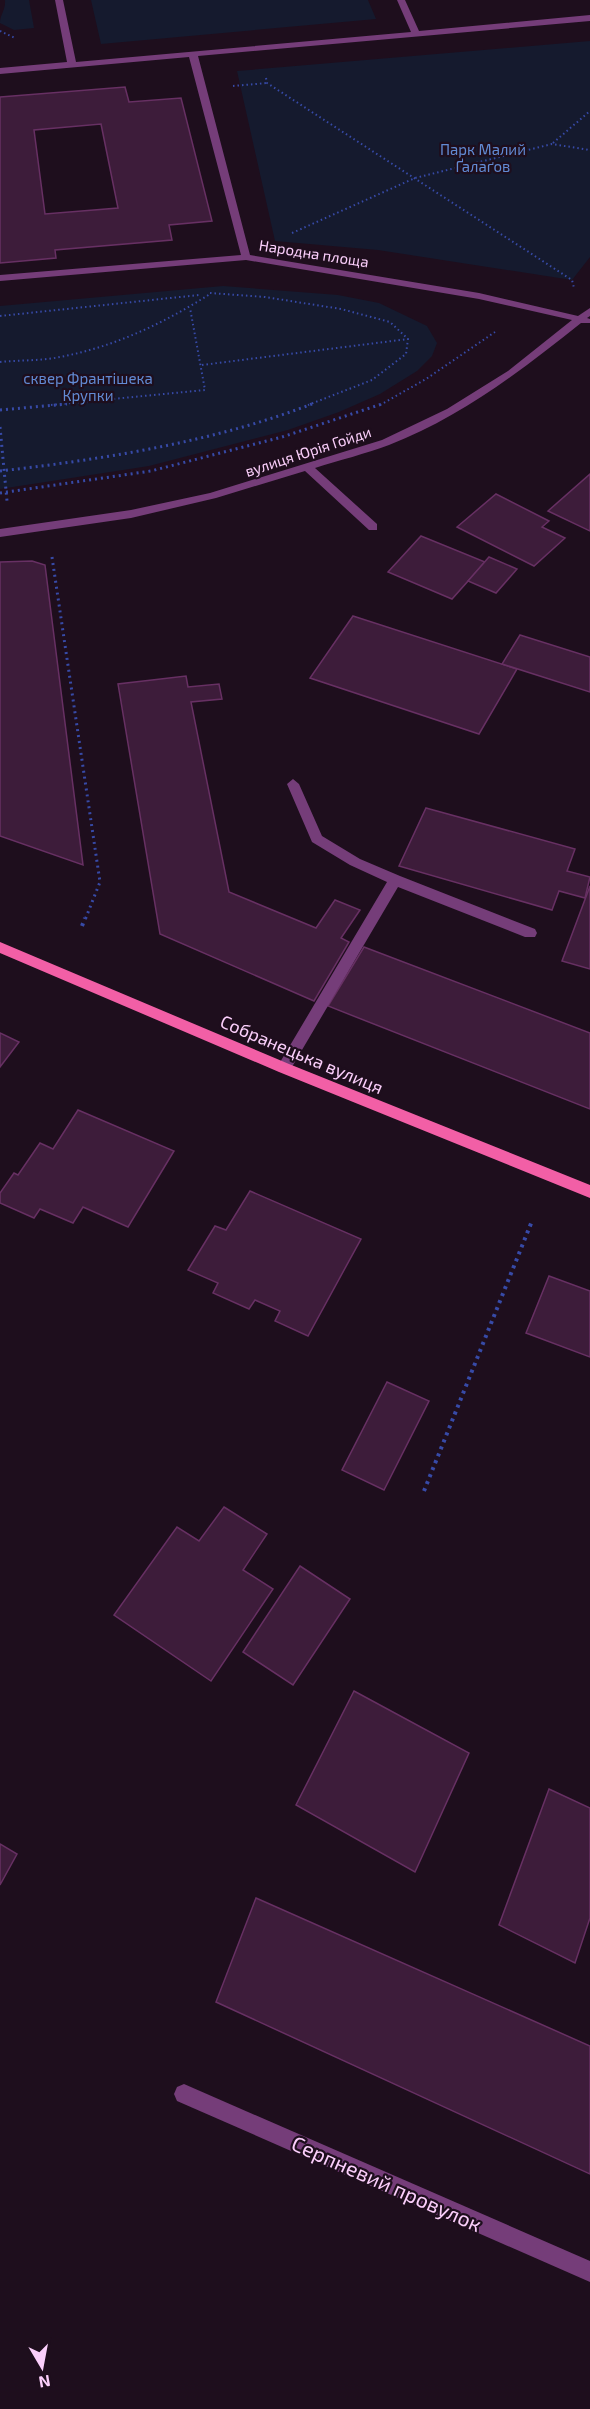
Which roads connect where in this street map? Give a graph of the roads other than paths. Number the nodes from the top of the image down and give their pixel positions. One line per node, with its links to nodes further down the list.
1 (59, 0): 6 (street)
2 (401, 0): 4 (street)
3 (590, 18): 4 (street)
4 (416, 34): 5 (street)
5 (193, 54): 6 (street); 8 (street, Народна площа)
6 (72, 65): 7 (street)
7 (0, 71)
8 (246, 257): 9 (street); 10 (street, Народна площа)
9 (0, 278)
10 (588, 318): 11 (street, вулиця Юрія Гойди)
11 (309, 468): 12 (street); 13 (street, вулиця Юрія Гойди)
12 (373, 527)
13 (0, 533)
14 (293, 784): 15 (street)
15 (395, 880): 16 (street); 18 (street)
16 (530, 933)
17 (0, 947): 18 (main road, Собранецька вулиця)
18 (284, 1068): 19 (main road, Собранецька вулиця)
19 (590, 1192)
20 (184, 2094): 21 (street, Серпневий провулок)
21 (590, 2272)

